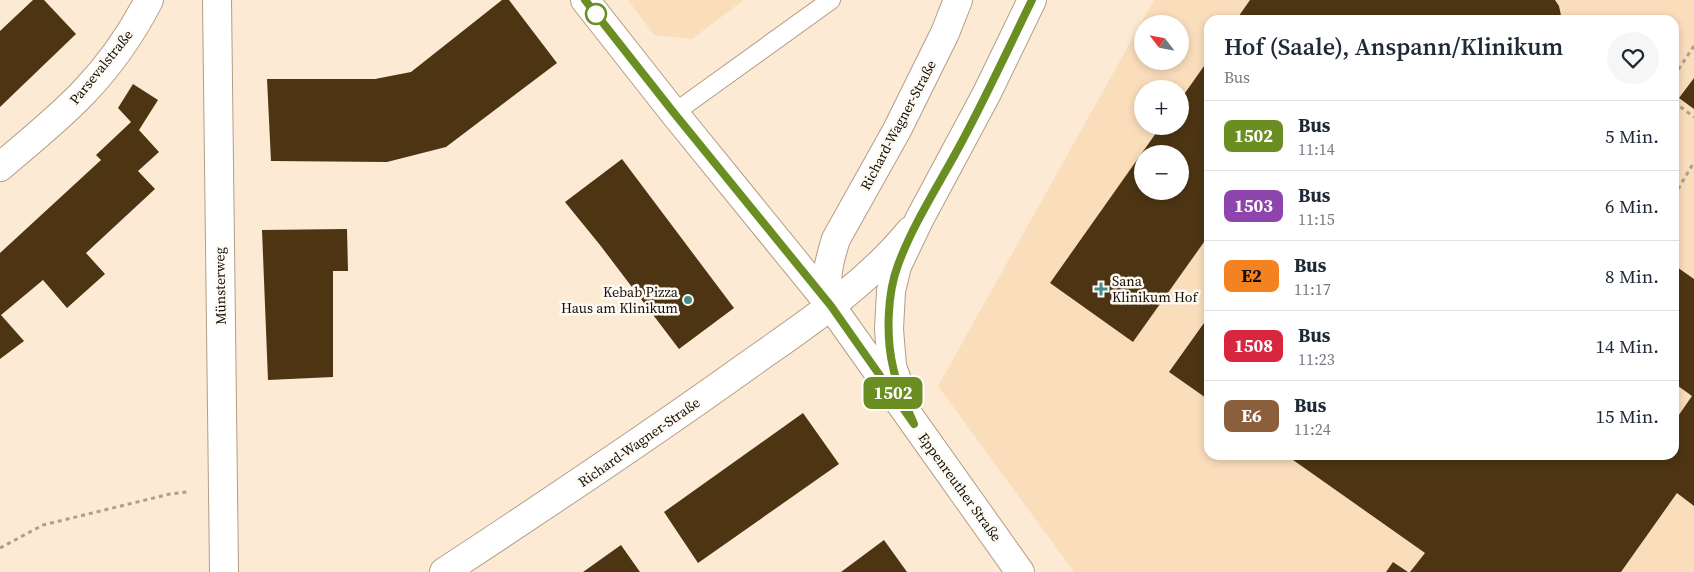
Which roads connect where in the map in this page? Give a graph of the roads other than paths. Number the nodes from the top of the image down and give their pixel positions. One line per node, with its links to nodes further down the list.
1 (149, 0): 8 (street, Parsevalstraße)
2 (217, 0): 12 (street, Münsterweg)
3 (586, 0): 7 (street, Eppenreuther Straße)
4 (831, 0): 7 (lane)
5 (958, 0): 10 (street, Richard-Wagner-Straße)
6 (1032, 0): 9 (street, Richard-Wagner-Straße)
7 (674, 113): 10 (street, Eppenreuther Straße)
8 (0, 167)
9 (919, 220): 10 (street, Richard-Wagner-Straße); 11 (street, Richard-Wagner-Straße)
10 (831, 306): 11 (street, Eppenreuther Straße); 13 (street, Richard-Wagner-Straße)
11 (914, 424): 14 (street, Eppenreuther Straße)
12 (224, 572)
13 (444, 572)
14 (1020, 572)

